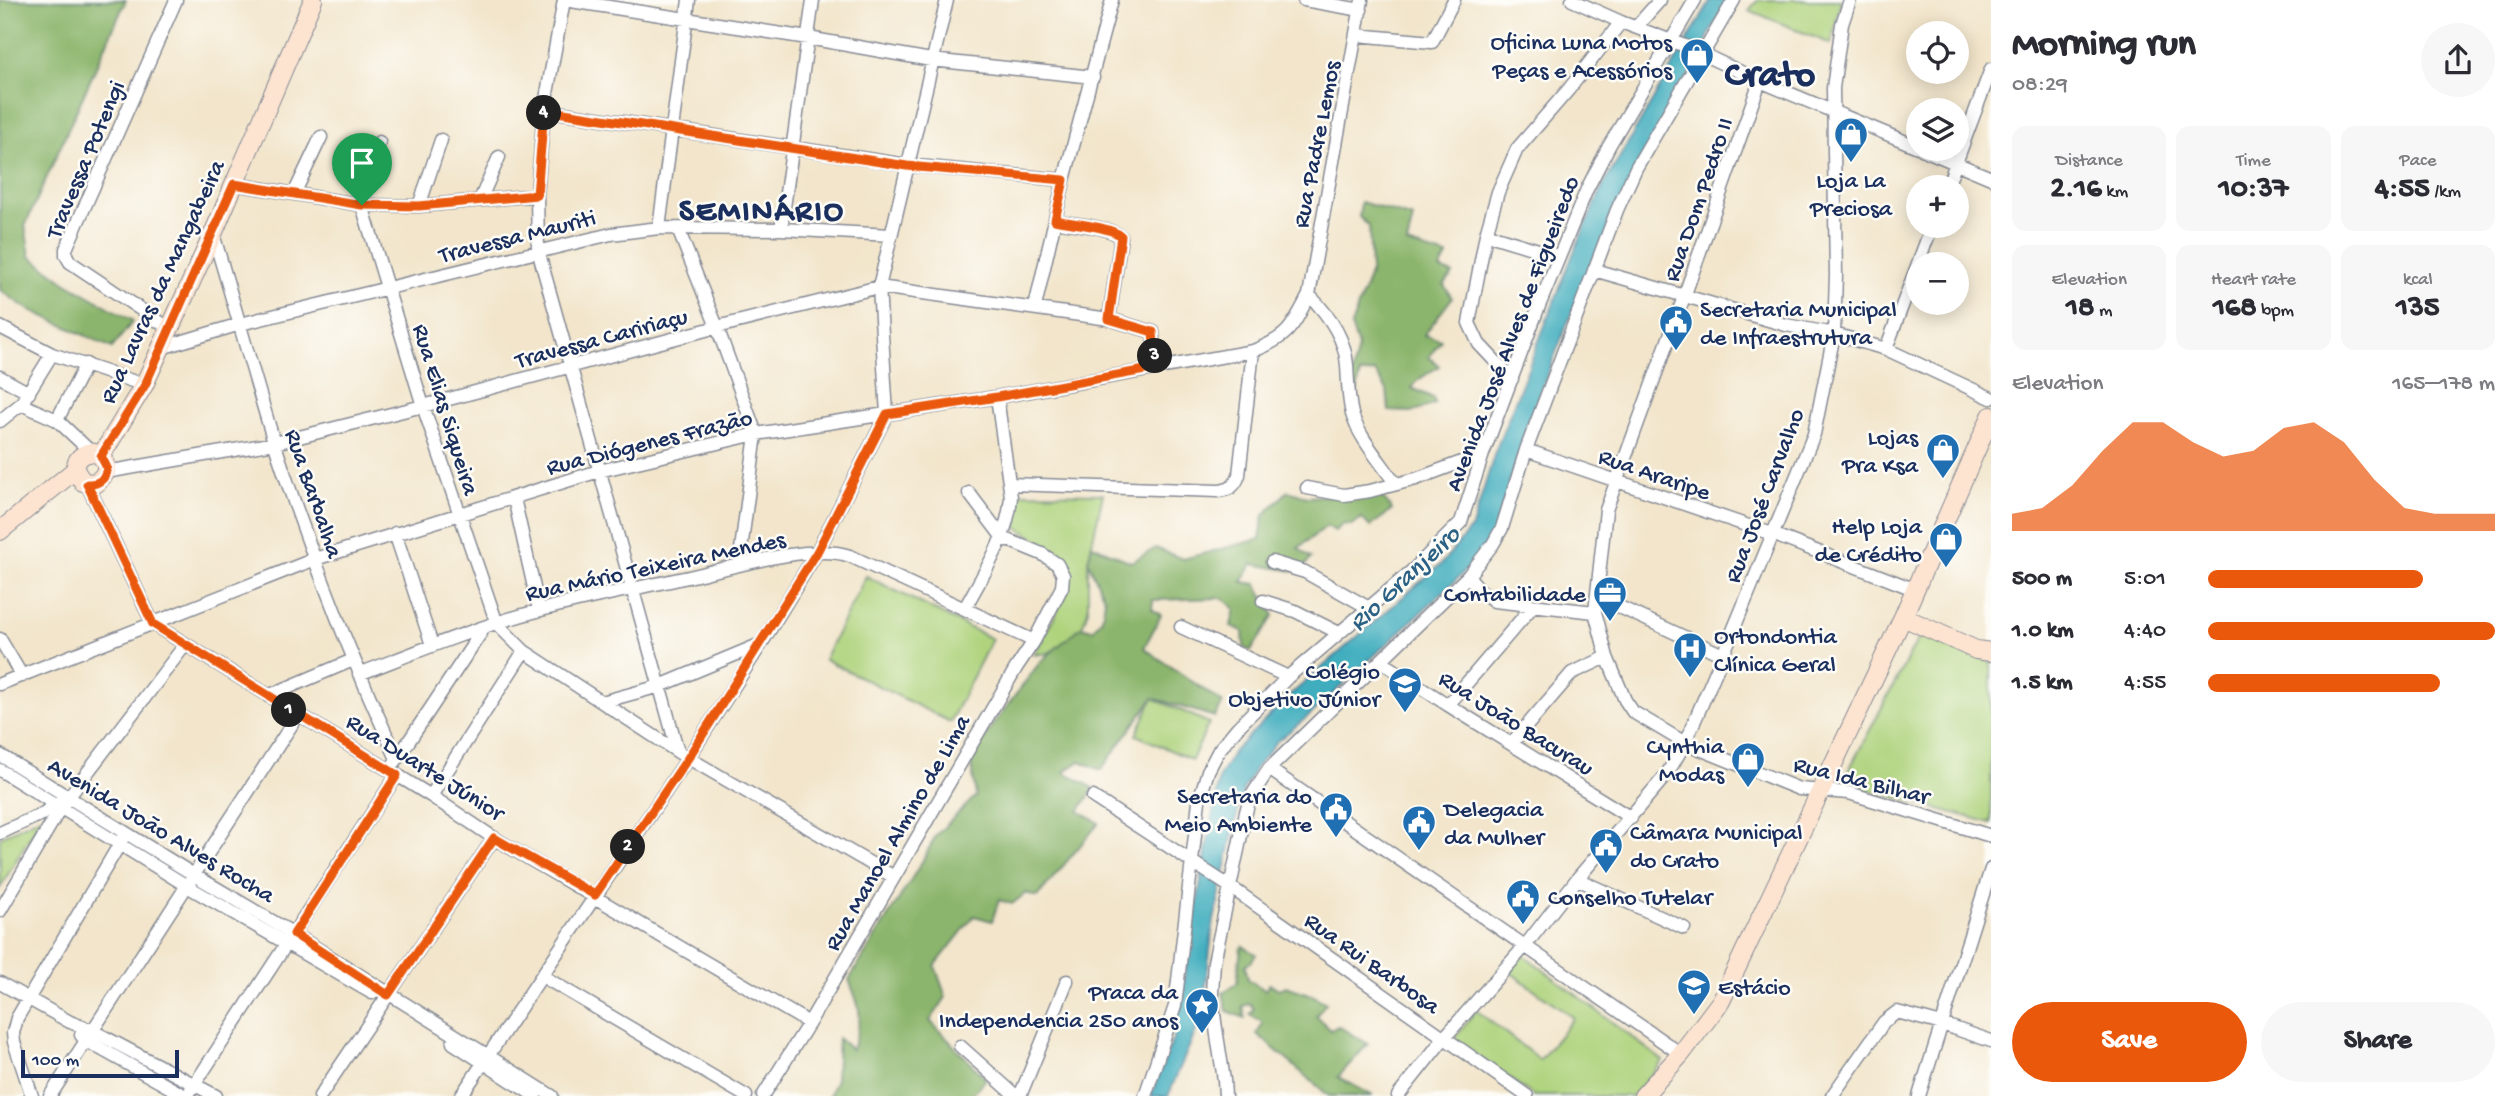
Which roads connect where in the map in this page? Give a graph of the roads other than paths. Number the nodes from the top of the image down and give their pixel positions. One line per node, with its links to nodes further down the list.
1 (176, 0): 68 (street, Travessa Potengi)
2 (313, 0): 42 (main road, Rua Lavras da Mangabeira)
3 (564, 0): 16 (street); 27 (street)
4 (689, 0): 16 (street)
5 (813, 0): 20 (street)
6 (947, 0): 23 (street)
7 (1112, 0): 25 (street)
8 (1304, 0): 15 (street)
9 (1454, 0): 19 (street)
10 (1572, 0): 17 (street)
11 (1660, 0): 18 (street)
12 (1695, 0): 21 (street, Avenida José Alves de Figueiredo)
13 (1734, 0): 22 (street)
14 (1850, 0): 28 (street, Rua José Carvalho)
15 (1362, 5): 19 (street, Rua Padre Lemos)
16 (687, 20): 20 (street); 29 (street)
17 (1621, 22): 18 (street); 53 (street)
18 (1636, 27): 21 (street)
19 (1357, 35): 61 (street, Rua Padre Lemos)
20 (808, 38): 23 (street); 34 (street)
21 (1671, 41): 22 (street); 57 (street, Avenida José Alves de Figueiredo)
22 (1703, 54): 26 (street); 58 (street)
23 (931, 60): 25 (street); 38 (street)
24 (1991, 69): 37 (street)
25 (1093, 77): 41 (street)
26 (1760, 81): 28 (street); 62 (street, Rua Dom Pedro II)
27 (544, 110): 29 (street); 44 (street)
28 (1834, 111): 33 (street); 69 (street, Rua José Carvalho)
29 (672, 129): 34 (street); 49 (street)
30 (321, 137): 43 (street)
31 (440, 140): 47 (street)
32 (379, 142): 46 (street, Rua Elias Siqueira)
33 (1906, 142)
34 (793, 148): 38 (street); 51 (street)
35 (499, 157): 45 (street)
36 (1951, 161): 37 (street)
37 (1956, 163): 39 (street); 40 (street)
38 (907, 166): 41 (street); 54 (street)
39 (1952, 175)
40 (1991, 178)
41 (1064, 180): 48 (street)
42 (234, 184): 43 (street); 52 (main road, Rua Lavras da Mangabeira)
43 (294, 194): 46 (street)
44 (537, 195): 45 (street); 56 (street)
45 (480, 200): 47 (street)
46 (362, 205): 47 (street); 59 (street, Rua Elias Siqueira)
47 (419, 206)
48 (1055, 220): 63 (street); 64 (street)
49 (659, 228): 50 (street, Travessa Mauriti); 56 (street, Travessa Mauriti)
50 (678, 229): 51 (street, Travessa Mauriti); 67 (street)
51 (781, 229): 54 (street, Travessa Mauriti)
52 (213, 234): 65 (street, Rua Barbalha); 68 (main road, Rua Lavras da Mangabeira)
53 (1486, 234): 57 (street); 78 (street)
54 (891, 235): 60 (street)
55 (1928, 238): 71 (street)
56 (538, 250): 59 (street, Travessa Mauriti); 75 (street)
57 (1558, 256): 78 (street, Avenida José Alves de Figueiredo)
58 (1594, 270): 62 (street); 90 (street)
59 (387, 288): 65 (street, Travessa Mauriti); 83 (street, Rua Elias Siqueira)
60 (879, 288): 63 (street, Travessa Caririaçu); 67 (street, Travessa Caririaçu); 84 (street)
61 (1309, 295): 72 (street, Rua Diógenes Frazão); 96 (street)
62 (1684, 297): 69 (street); 95 (street, Rua Dom Pedro II)
63 (1034, 307): 64 (street, Travessa Caririaçu)
64 (1109, 319): 76 (street, Travessa Caririaçu)
65 (240, 324): 70 (street, Travessa Mauriti); 89 (street, Rua Barbalha)
66 (0, 327): 73 (street)
67 (717, 327): 75 (street, Travessa Caririaçu); 88 (street)
68 (170, 329): 70 (main road, Rua Lavras da Mangabeira)
69 (1834, 334): 71 (street); 104 (street, Rua José Carvalho)
70 (161, 348): 79 (main road, Rua Lavras da Mangabeira)
71 (1886, 349): 82 (street)
72 (1253, 351): 76 (street, Rua Diógenes Frazão); 97 (street)
73 (52, 354): 74 (street); 81 (street)
74 (86, 364): 79 (street); 86 (street)
75 (570, 367): 83 (street, Travessa Caririaçu); 93 (street)
76 (1156, 368): 80 (street, Rua Diógenes Frazão)
77 (0, 377): 81 (street)
78 (1512, 379): 91 (street, Avenida José Alves de Figueiredo)
79 (145, 385): 92 (main road, Rua Lavras da Mangabeira)
80 (997, 397): 84 (street, Rua Diógenes Frazão); 97 (street)
81 (25, 398): 86 (street); 87 (street)
82 (1991, 398)
83 (423, 406): 89 (street, Travessa Caririaçu); 101 (street, Rua Elias Siqueira)
84 (887, 414): 88 (street, Rua Diógenes Frazão); 106 (street)
85 (1991, 416): 112 (main road)
86 (57, 420): 92 (street)
87 (0, 421)
88 (756, 434): 93 (street, Rua Diógenes Frazão); 109 (street)
89 (275, 443): 92 (street, Travessa Caririaçu); 107 (street, Rua Barbalha)
90 (1526, 450): 95 (street, Rua Araripe); 110 (street)
91 (1483, 454): 96 (street); 117 (street, Avenida José Alves de Figueiredo)
92 (100, 460): 94 (main road, Rua Lavras da Mangabeira); 94 (main road)
93 (599, 471): 100 (street, Rua Diógenes Frazão); 111 (street)
94 (81, 477): 102 (main road, Rua Lavras da Mangabeira); 121 (street)
95 (1615, 482): 104 (street, Rua Araripe); 113 (street, Rua Dom Pedro II)
96 (1395, 483): 98 (street)
97 (1009, 484): 105 (street)
98 (1307, 488)
99 (969, 493): 105 (street)
100 (514, 498): 101 (street, Rua Diógenes Frazão); 118 (street)
101 (458, 514): 103 (street, Rua Diógenes Frazão); 122 (street, Rua Elias Siqueira)
102 (0, 531)
103 (395, 533): 107 (street, Rua Diógenes Frazão); 129 (street)
104 (1772, 534): 112 (street, Rua Araripe); 132 (street, Rua José Carvalho)
105 (1003, 538): 116 (street); 126 (street, Rua Manoel Almino de Lima)
106 (817, 552): 109 (street, Rua Mário Teixeira Mendes); 116 (street, Rua Mário Teixeira Mendes); 127 (street)
107 (315, 559): 121 (street, Rua Diógenes Frazão); 134 (street, Rua Barbalha)
108 (1272, 562): 117 (street)
109 (739, 565): 111 (street, Rua Mário Teixeira Mendes)
110 (1468, 576): 115 (street); 135 (street)
111 (634, 590): 118 (street, Rua Mário Teixeira Mendes); 140 (street)
112 (1916, 590): 120 (main road)
113 (1598, 597): 119 (street, Rua Dom Pedro II); 132 (street)
114 (1263, 601): 124 (street)
115 (1532, 607): 119 (street); 143 (street)
116 (965, 608): 126 (street, Rua Mário Teixeira Mendes)
117 (1369, 608): 124 (street, Avenida José Alves de Figueiredo)
118 (540, 610): 122 (street, Rua Mário Teixeira Mendes)
119 (1595, 612): 133 (street, Rua Ida Bilhar)
120 (1903, 617): 131 (main road); 153 (main road)
121 (153, 624): 128 (street, Rua Duarte Júnior); 137 (street, Rua Diógenes Frazão)
122 (490, 626): 129 (street, Rua Mário Teixeira Mendes); 130 (street); 149 (street)
123 (1181, 627): 138 (street)
124 (1339, 633): 138 (street, Avenida José Alves de Figueiredo)
125 (0, 639): 137 (street)
126 (1034, 641): 164 (street, Rua Manoel Almino de Lima)
127 (761, 644): 140 (street); 148 (street)
128 (185, 645): 141 (street, Rua Duarte Júnior); 156 (street)
129 (432, 645): 136 (street, Rua Mário Teixeira Mendes)
130 (524, 651): 142 (street); 154 (street)
131 (1991, 652)
132 (1723, 656): 145 (street, Rua José Carvalho)
133 (1607, 657): 145 (street, Rua Ida Bilhar); 146 (street)
134 (353, 660): 136 (street, Rua Barbalha); 141 (street)
135 (1382, 662): 143 (street, Rua João Bacurau); 150 (street)
136 (359, 674): 149 (street, Rua Barbalha)
137 (22, 676): 139 (street, Rua Diógenes Frazão)
138 (1288, 677): 162 (street, Avenida José Alves de Figueiredo)
139 (0, 684)
140 (660, 686): 142 (street); 148 (street)
141 (268, 696): 144 (street, Rua Duarte Júnior)
142 (601, 702): 148 (street)
143 (1448, 705): 146 (street, Rua João Bacurau)
144 (298, 715): 152 (street, Rua Duarte Júnior); 166 (street)
145 (1685, 743): 153 (street, Rua Ida Bilhar); 157 (street, Rua José Carvalho)
146 (1511, 744): 157 (street, Rua João Bacurau)
147 (0, 755): 156 (street, Avenida João Alves Rocha)
148 (683, 755): 164 (street); 168 (street)
149 (397, 759): 152 (street)
150 (1269, 769): 167 (street); 172 (street)
151 (0, 770): 156 (street, Avenida João Alves Rocha)
152 (393, 773): 154 (street, Rua Duarte Júnior); 171 (street)
153 (1819, 792): 159 (street, Rua Ida Bilhar); 184 (main road)
154 (431, 796): 160 (street, Rua Duarte Júnior)
155 (1093, 796): 162 (street, Rua Rui Barbosa)
156 (62, 802): 158 (street); 161 (street, Avenida João Alves Rocha); 169 (street)
157 (1631, 818): 165 (street, Rua José Carvalho)
158 (0, 833)
159 (1991, 836)
160 (494, 838): 168 (street, Rua Duarte Júnior); 176 (street)
161 (123, 839): 166 (street, Avenida João Alves Rocha); 177 (street)
162 (1194, 863): 167 (street, Rua Rui Barbosa); 199 (street, Avenida José Alves de Figueiredo)
163 (1991, 869): 179 (street)
164 (894, 877): 178 (street, Rua Manoel Almino de Lima)
165 (1577, 879): 170 (street); 172 (street, Rua José Carvalho)
166 (190, 880): 171 (street, Avenida João Alves Rocha); 180 (street)
167 (1229, 886): 181 (street, Rua Rui Barbosa); 200 (street)
168 (595, 895): 173 (street); 178 (street, Rua Duarte Júnior)
169 (0, 911)
170 (1684, 928)
171 (291, 939): 176 (street, Avenida João Alves Rocha); 186 (street)
172 (1525, 946): 181 (street, Rua José Carvalho); 184 (street)
173 (542, 976): 185 (street); 196 (street)
174 (1067, 981): 198 (street)
175 (0, 983): 177 (street)
176 (386, 997): 185 (street, Avenida João Alves Rocha); 192 (street)
177 (28, 1000): 180 (street); 188 (street)
178 (810, 1023): 197 (street, Rua Manoel Almino de Lima)
179 (1942, 1024): 182 (street); 204 (street); 205 (street)
180 (88, 1035): 186 (street); 189 (street); 190 (street)
181 (1444, 1038): 201 (street, Rua José Carvalho); 202 (street, Rua Rui Barbosa)
182 (1991, 1041)
183 (960, 1046): 198 (street)
184 (1681, 1054): 203 (main road)
185 (485, 1059): 187 (street, Avenida João Alves Rocha); 193 (street)
186 (195, 1084): 190 (street); 191 (street)
187 (525, 1084): 194 (street, Avenida João Alves Rocha); 195 (street, Avenida João Alves Rocha)
188 (32, 1096)
189 (50, 1096)
190 (186, 1096)
191 (216, 1096)
192 (320, 1096)
193 (461, 1096)
194 (536, 1096)
195 (552, 1096)
196 (746, 1096)
197 (763, 1096)
198 (1018, 1096)
199 (1145, 1096)
200 (1225, 1096)
201 (1398, 1096)
202 (1527, 1096)
203 (1643, 1096)
204 (1832, 1096)
205 (1919, 1096)

